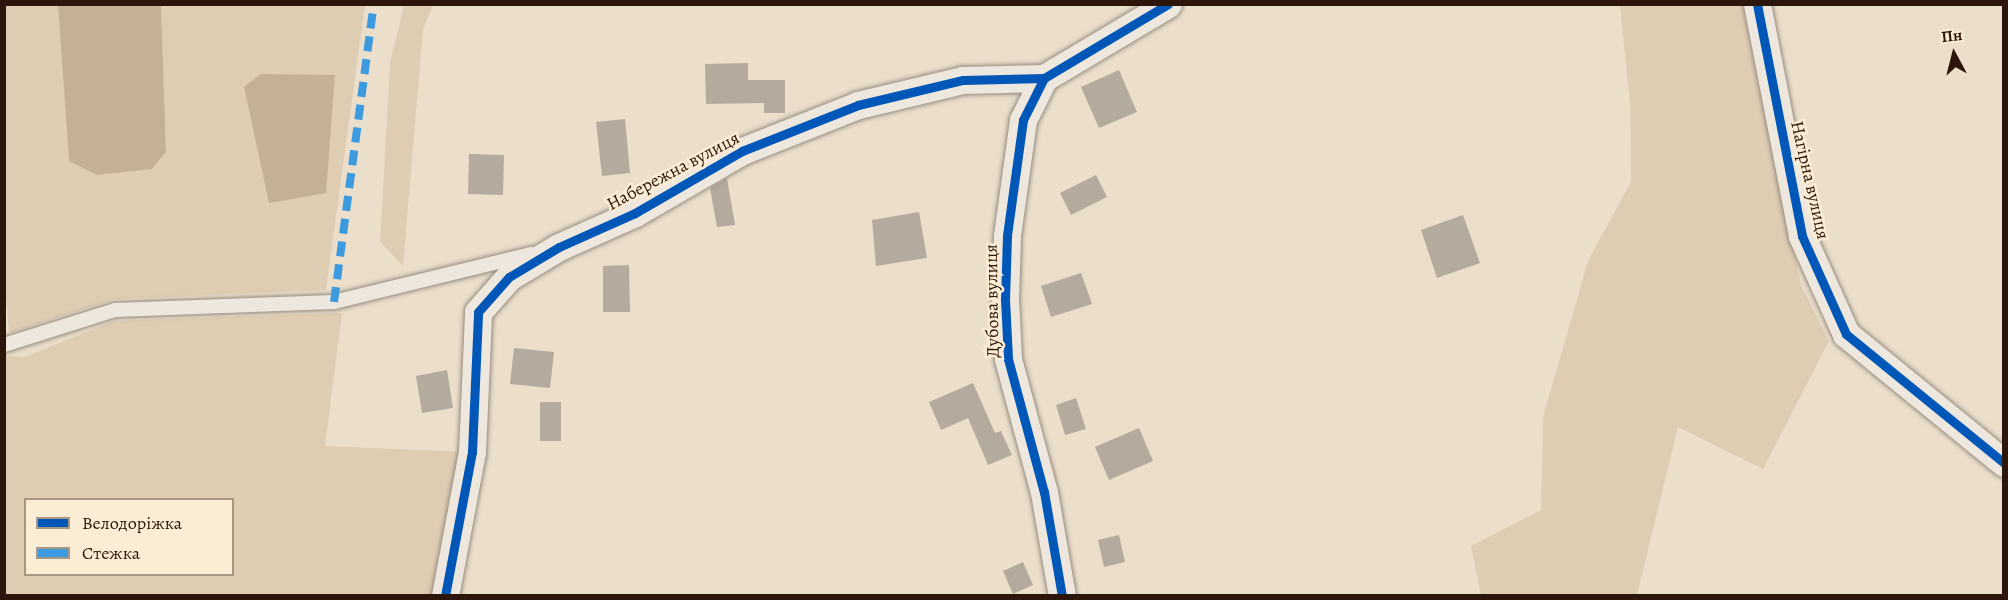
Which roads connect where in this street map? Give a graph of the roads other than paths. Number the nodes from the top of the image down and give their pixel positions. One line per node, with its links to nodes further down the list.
1 (1168, 4): 3 (street, Набережна вулиця)
2 (1757, 4): 6 (street, Нагірна вулиця)
3 (1044, 78): 4 (street, Набережна вулиця); 8 (street, Дубова вулиця)
4 (559, 247): 5 (lane); 7 (street, Набережна вулиця)
5 (4, 345)
6 (2004, 463)
7 (445, 596)
8 (1062, 596)

